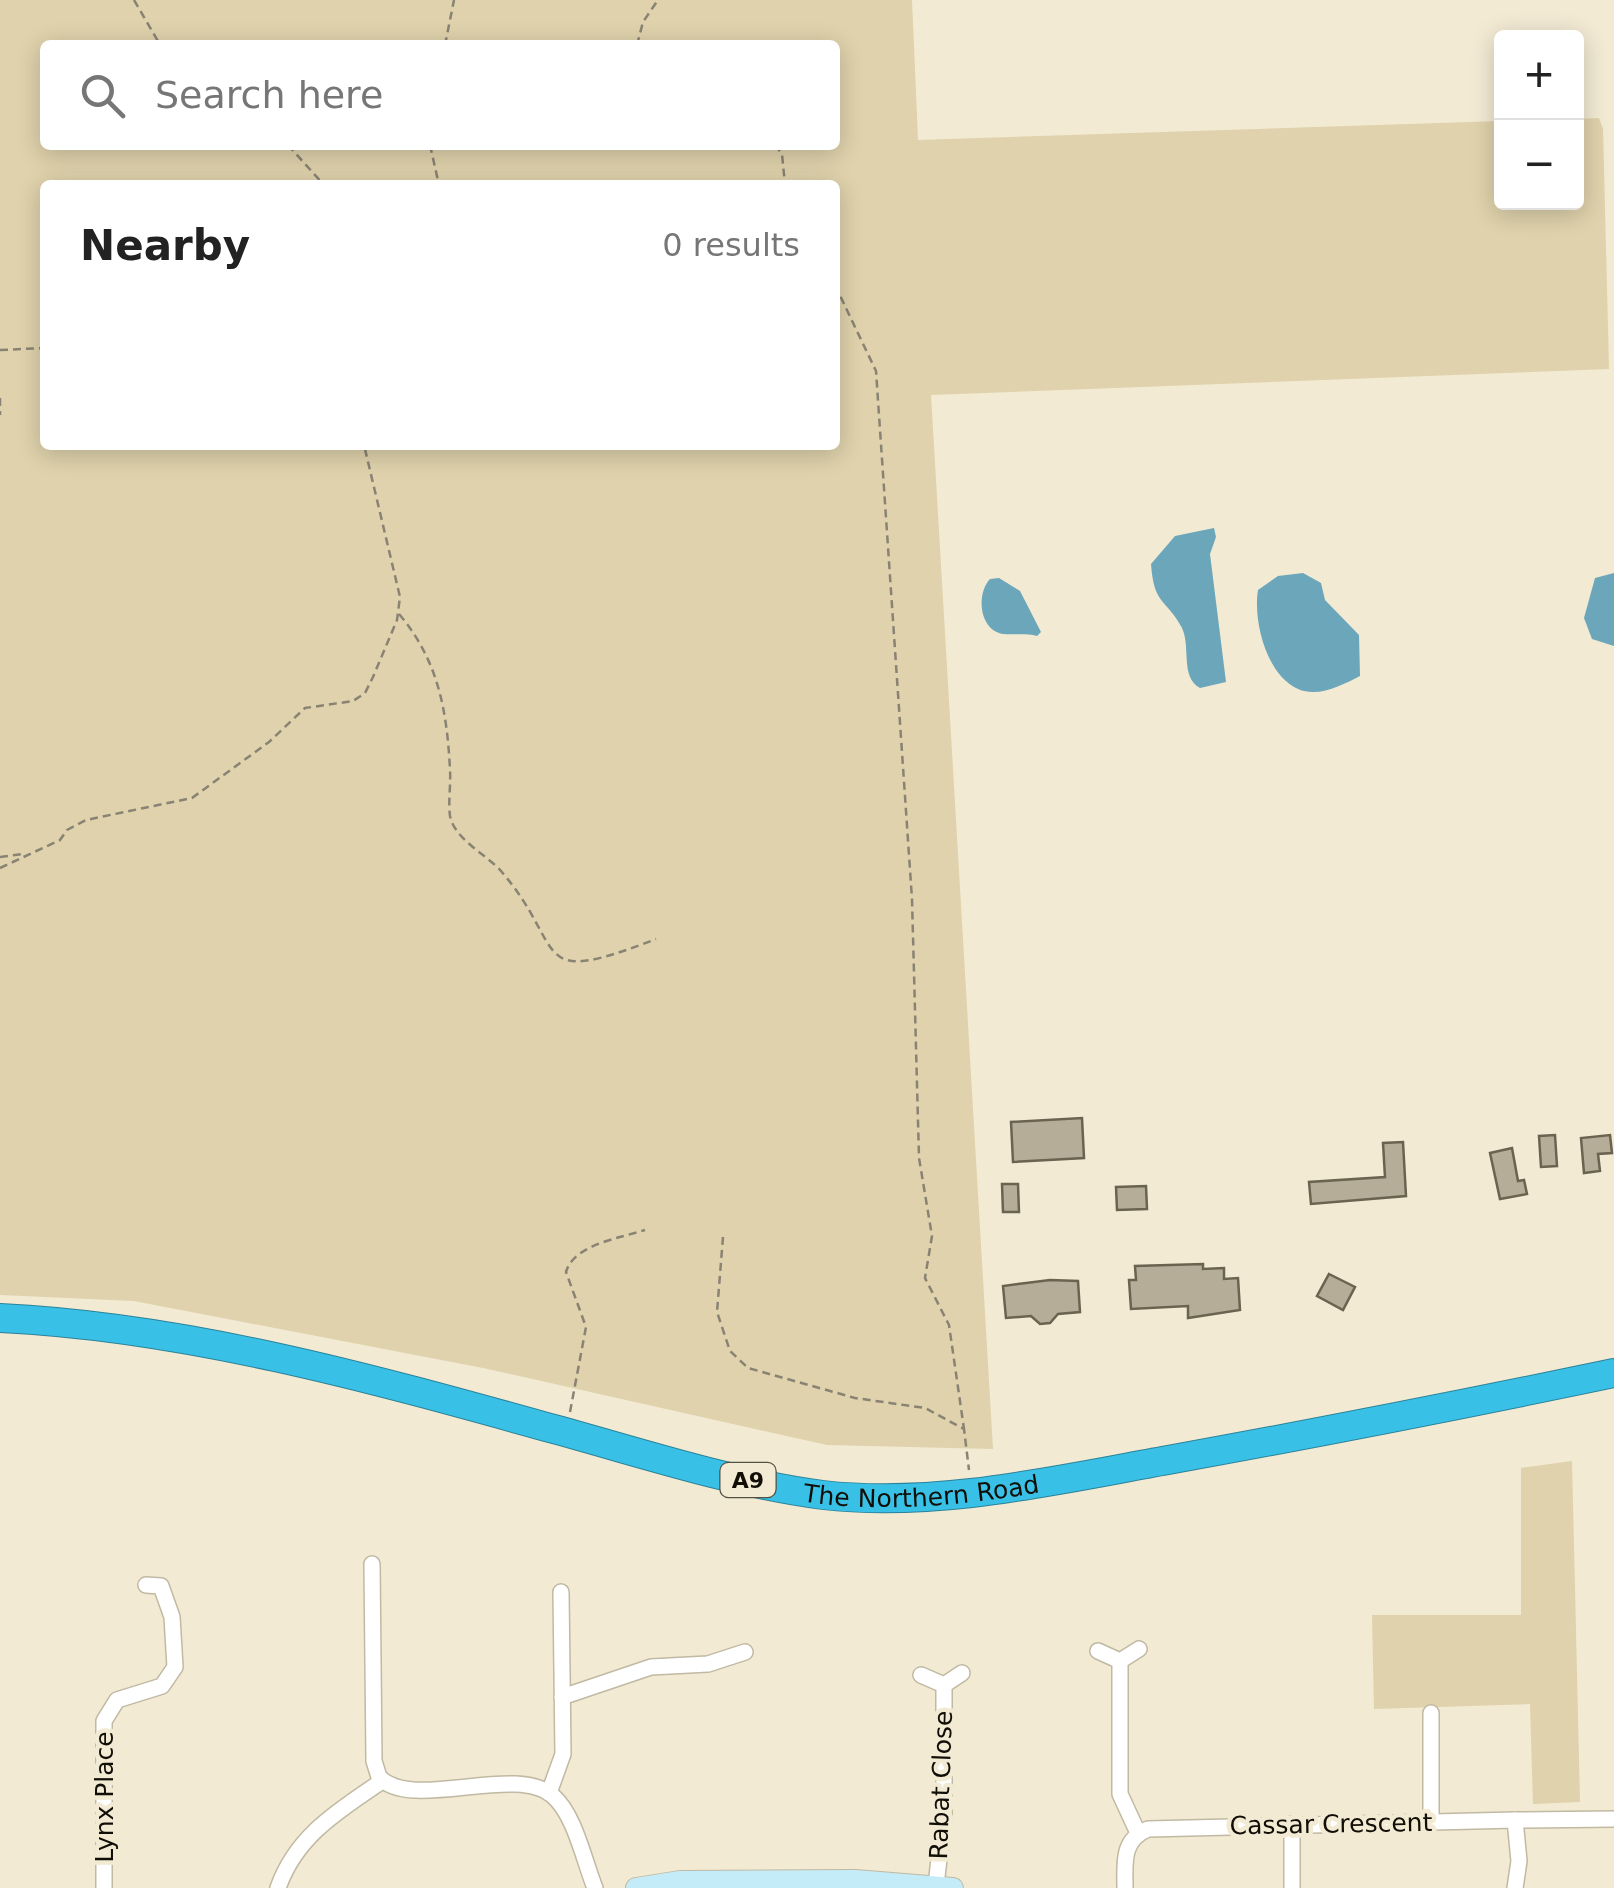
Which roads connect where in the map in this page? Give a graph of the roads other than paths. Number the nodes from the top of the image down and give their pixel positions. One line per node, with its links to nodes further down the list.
1 (0, 1318): 2 (highway, The Northern Road / A9)
2 (1614, 1374)
3 (372, 1564): 15 (street)
4 (146, 1585): 23 (street, Lynx Place)
5 (561, 1592): 13 (street)
6 (1138, 1649): 9 (street)
7 (1098, 1651): 9 (street)
8 (745, 1652): 13 (street)
9 (1120, 1661): 21 (street)
10 (962, 1673): 12 (street, Rabat Close)
11 (922, 1676): 12 (street, Rabat Close)
12 (944, 1685): 22 (street, Rabat Close)
13 (562, 1696): 16 (street)
14 (1431, 1713): 19 (street)
15 (382, 1781): 16 (street); 24 (street)
16 (549, 1792): 25 (street)
17 (1514, 1820): 18 (street, Cassar Crescent); 19 (street, Cassar Crescent); 29 (street)
18 (1614, 1820)
19 (1432, 1822): 20 (street, Cassar Crescent)
20 (1292, 1824): 21 (street, Cassar Crescent); 28 (street)
21 (1138, 1834): 27 (street)
22 (944, 1886): 26 (street)
23 (104, 1888)
24 (278, 1888)
25 (594, 1888)
26 (636, 1888)
27 (1125, 1888)
28 (1292, 1888)
29 (1514, 1888)

